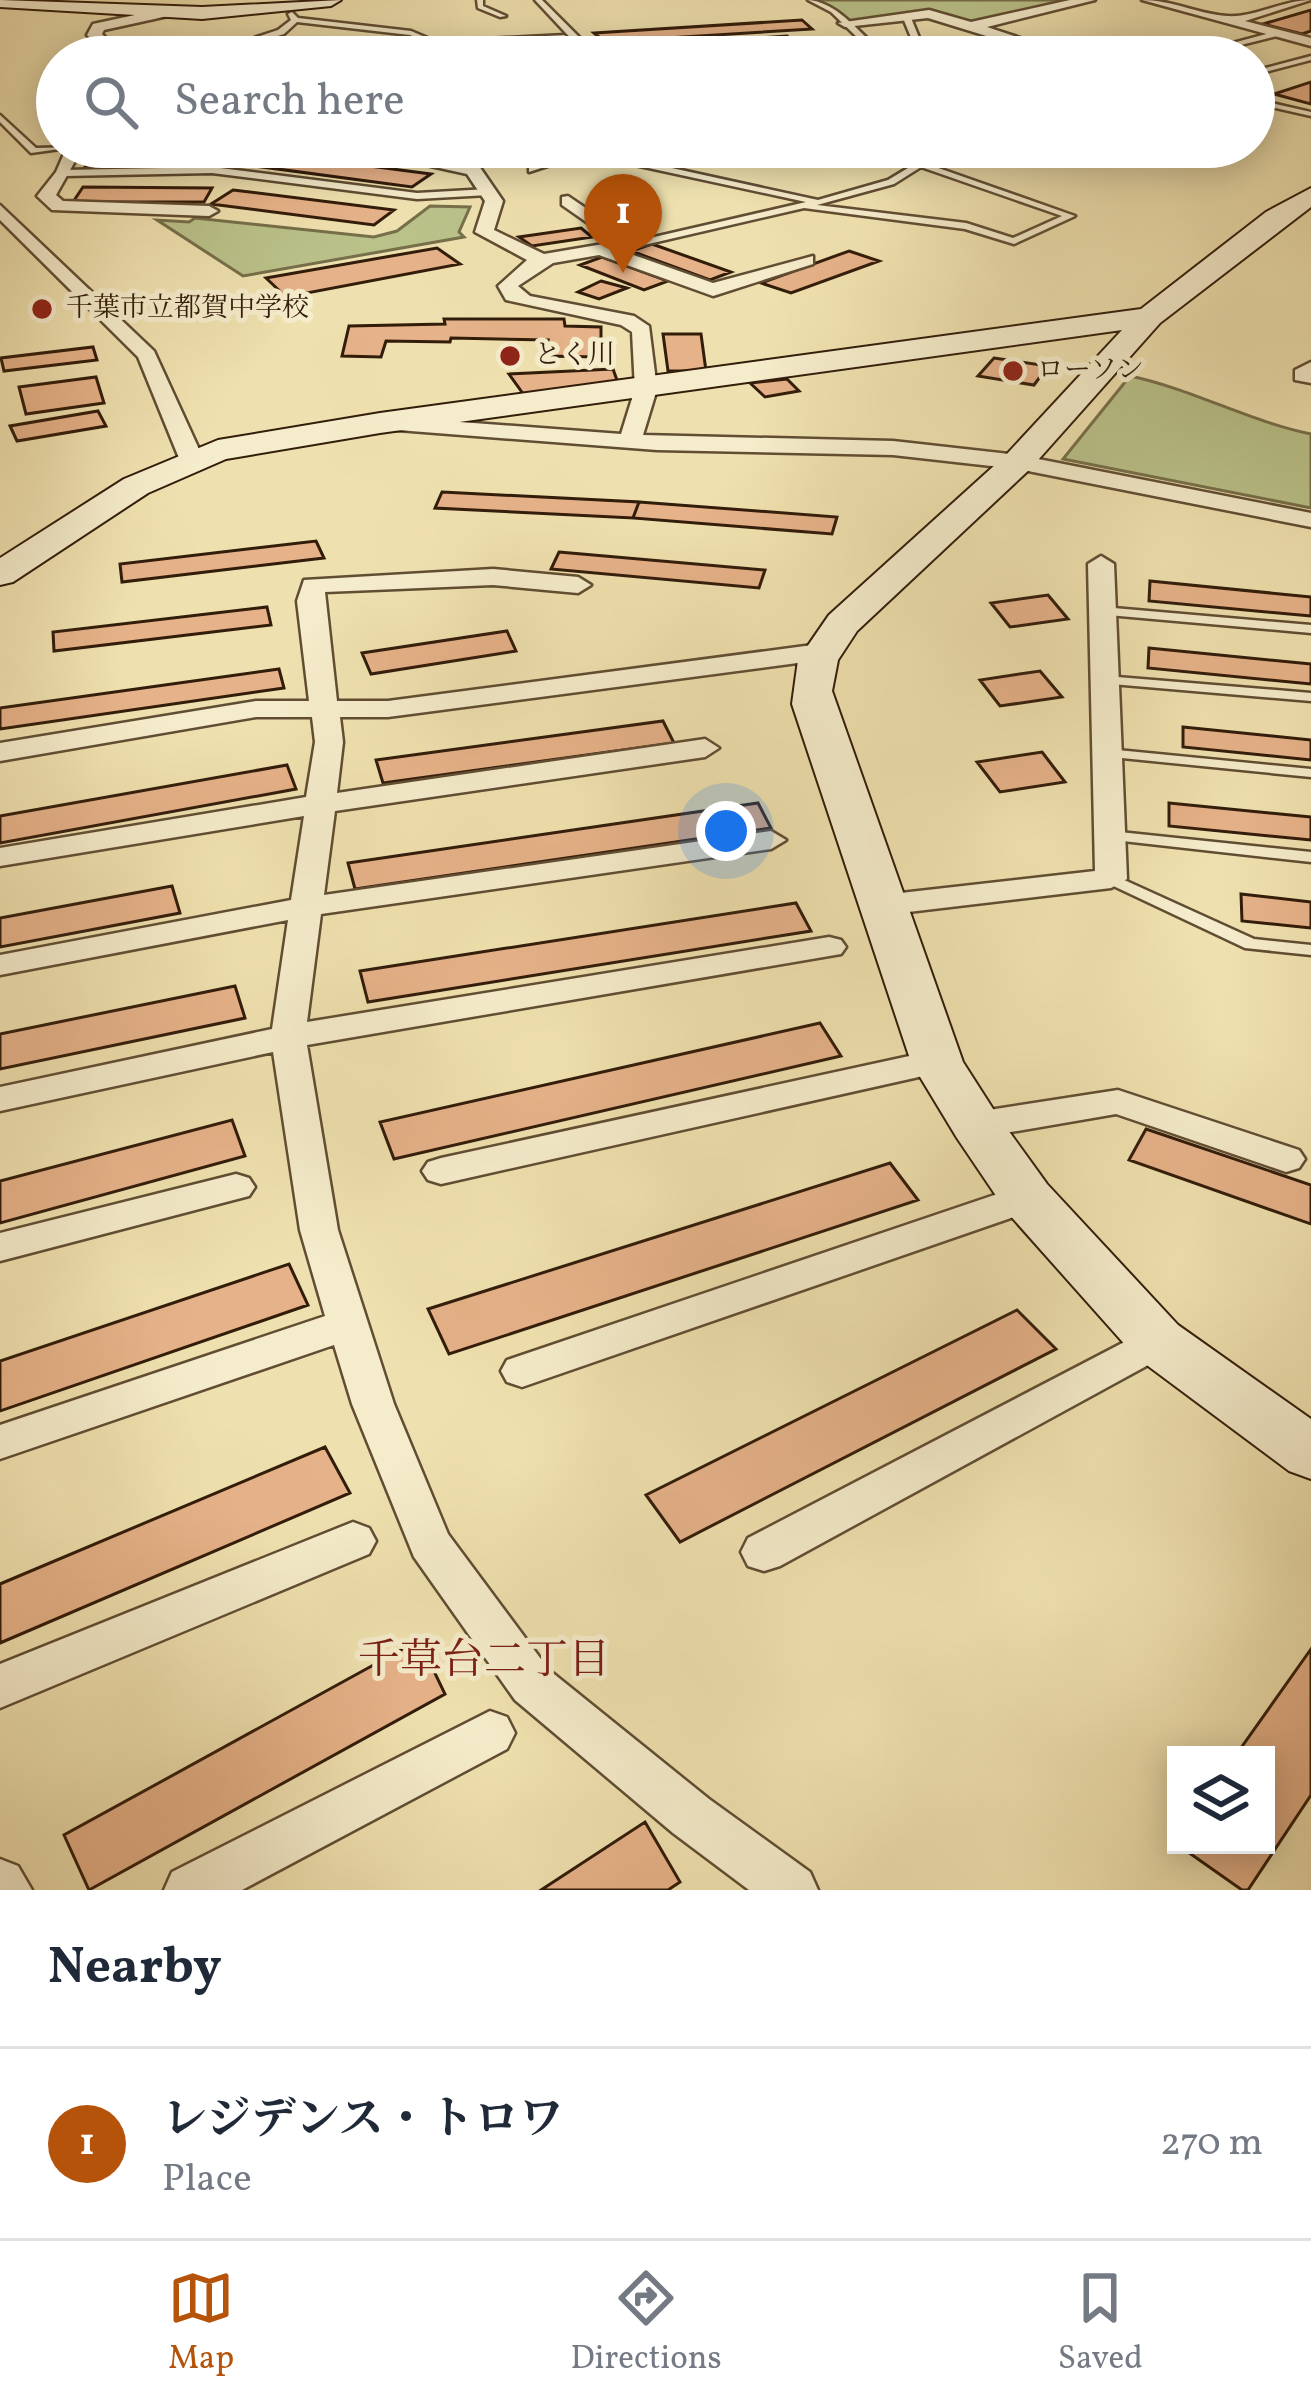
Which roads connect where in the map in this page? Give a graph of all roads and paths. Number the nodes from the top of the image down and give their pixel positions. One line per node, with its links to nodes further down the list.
1 (331, 0): 11 (street)
2 (480, 0): 12 (lane)
3 (538, 0): 21 (lane)
4 (811, 0): 15 (lane)
5 (1088, 0): 16 (street)
6 (1149, 0): 9 (street)
7 (1306, 0): 14 (street)
8 (0, 1): 10 (street)
9 (1176, 2): 14 (street)
10 (172, 11): 11 (street); 18 (street)
11 (289, 13): 19 (lane); 20 (lane)
12 (502, 16)
13 (907, 18): 15 (street); 16 (street); 23 (lane)
14 (1229, 20): 17 (street)
15 (845, 22): 22 (lane)
16 (972, 26): 24 (street)
17 (1278, 33): 25 (lane); 26 (street)
18 (95, 36)
19 (268, 36)
20 (420, 36)
21 (573, 36)
22 (861, 36)
23 (914, 36)
24 (1004, 36)
25 (1266, 36)
26 (1311, 42)
27 (1311, 58): 28 (lane)
28 (1275, 67)
29 (1275, 106): 30 (lane)
30 (1311, 114)
31 (0, 117): 32 (lane)
32 (36, 151)
33 (66, 168): 40 (street)
34 (464, 168): 41 (street)
35 (537, 168): 39 (lane)
36 (657, 168): 44 (lane)
37 (914, 168): 44 (lane)
38 (932, 168): 45 (lane)
39 (532, 170)
40 (64, 173): 41 (lane); 47 (street)
41 (488, 192): 51 (street)
42 (1311, 196): 52 (street)
43 (568, 201): 48 (street)
44 (822, 203): 45 (lane)
45 (808, 207): 48 (lane)
46 (0, 210): 56 (street)
47 (208, 211)
48 (632, 245): 49 (street)
49 (605, 251): 50 (street); 51 (street)
50 (806, 260)
51 (542, 261): 53 (street)
52 (1150, 317): 53 (street); 57 (street)
53 (646, 388): 54 (street); 55 (street)
54 (380, 423): 55 (street); 56 (street)
55 (629, 441): 57 (street)
56 (191, 458): 60 (street)
57 (1018, 462): 58 (street); 64 (street)
58 (1311, 520)
59 (1101, 564): 62 (street)
60 (0, 574)
61 (578, 585): 67 (street)
62 (1102, 611): 63 (lane); 65 (street)
63 (1311, 629)
64 (820, 652): 67 (street); 78 (street)
65 (1105, 680): 66 (lane); 70 (street)
66 (1311, 697)
67 (324, 710): 69 (street); 72 (street)
68 (705, 748): 72 (street)
69 (0, 752)
70 (1107, 753): 71 (lane); 73 (street)
71 (1311, 773)
72 (320, 804): 75 (street); 79 (street)
73 (1110, 836): 76 (lane); 77 (street)
74 (771, 840): 79 (street)
75 (0, 857)
76 (1311, 857)
77 (1112, 879): 78 (street); 81 (lane)
78 (883, 904): 84 (street)
79 (306, 907): 82 (street); 83 (street)
80 (829, 947): 83 (street)
81 (1311, 950)
82 (0, 965)
83 (288, 1037): 85 (street); 92 (street)
84 (937, 1062): 86 (street); 88 (street)
85 (0, 1099)
86 (976, 1125): 87 (street); 90 (street)
87 (1286, 1159)
88 (441, 1171)
89 (236, 1187): 91 (street)
90 (1027, 1198): 93 (street); 94 (street)
91 (0, 1247)
92 (350, 1324): 95 (street); 102 (street)
93 (1157, 1341): 96 (street); 98 (street)
94 (522, 1371)
95 (0, 1442)
96 (1311, 1453)
97 (353, 1540): 99 (street)
98 (764, 1552)
99 (0, 1686)
100 (490, 1733): 101 (street)
101 (190, 1890)
102 (792, 1890)

